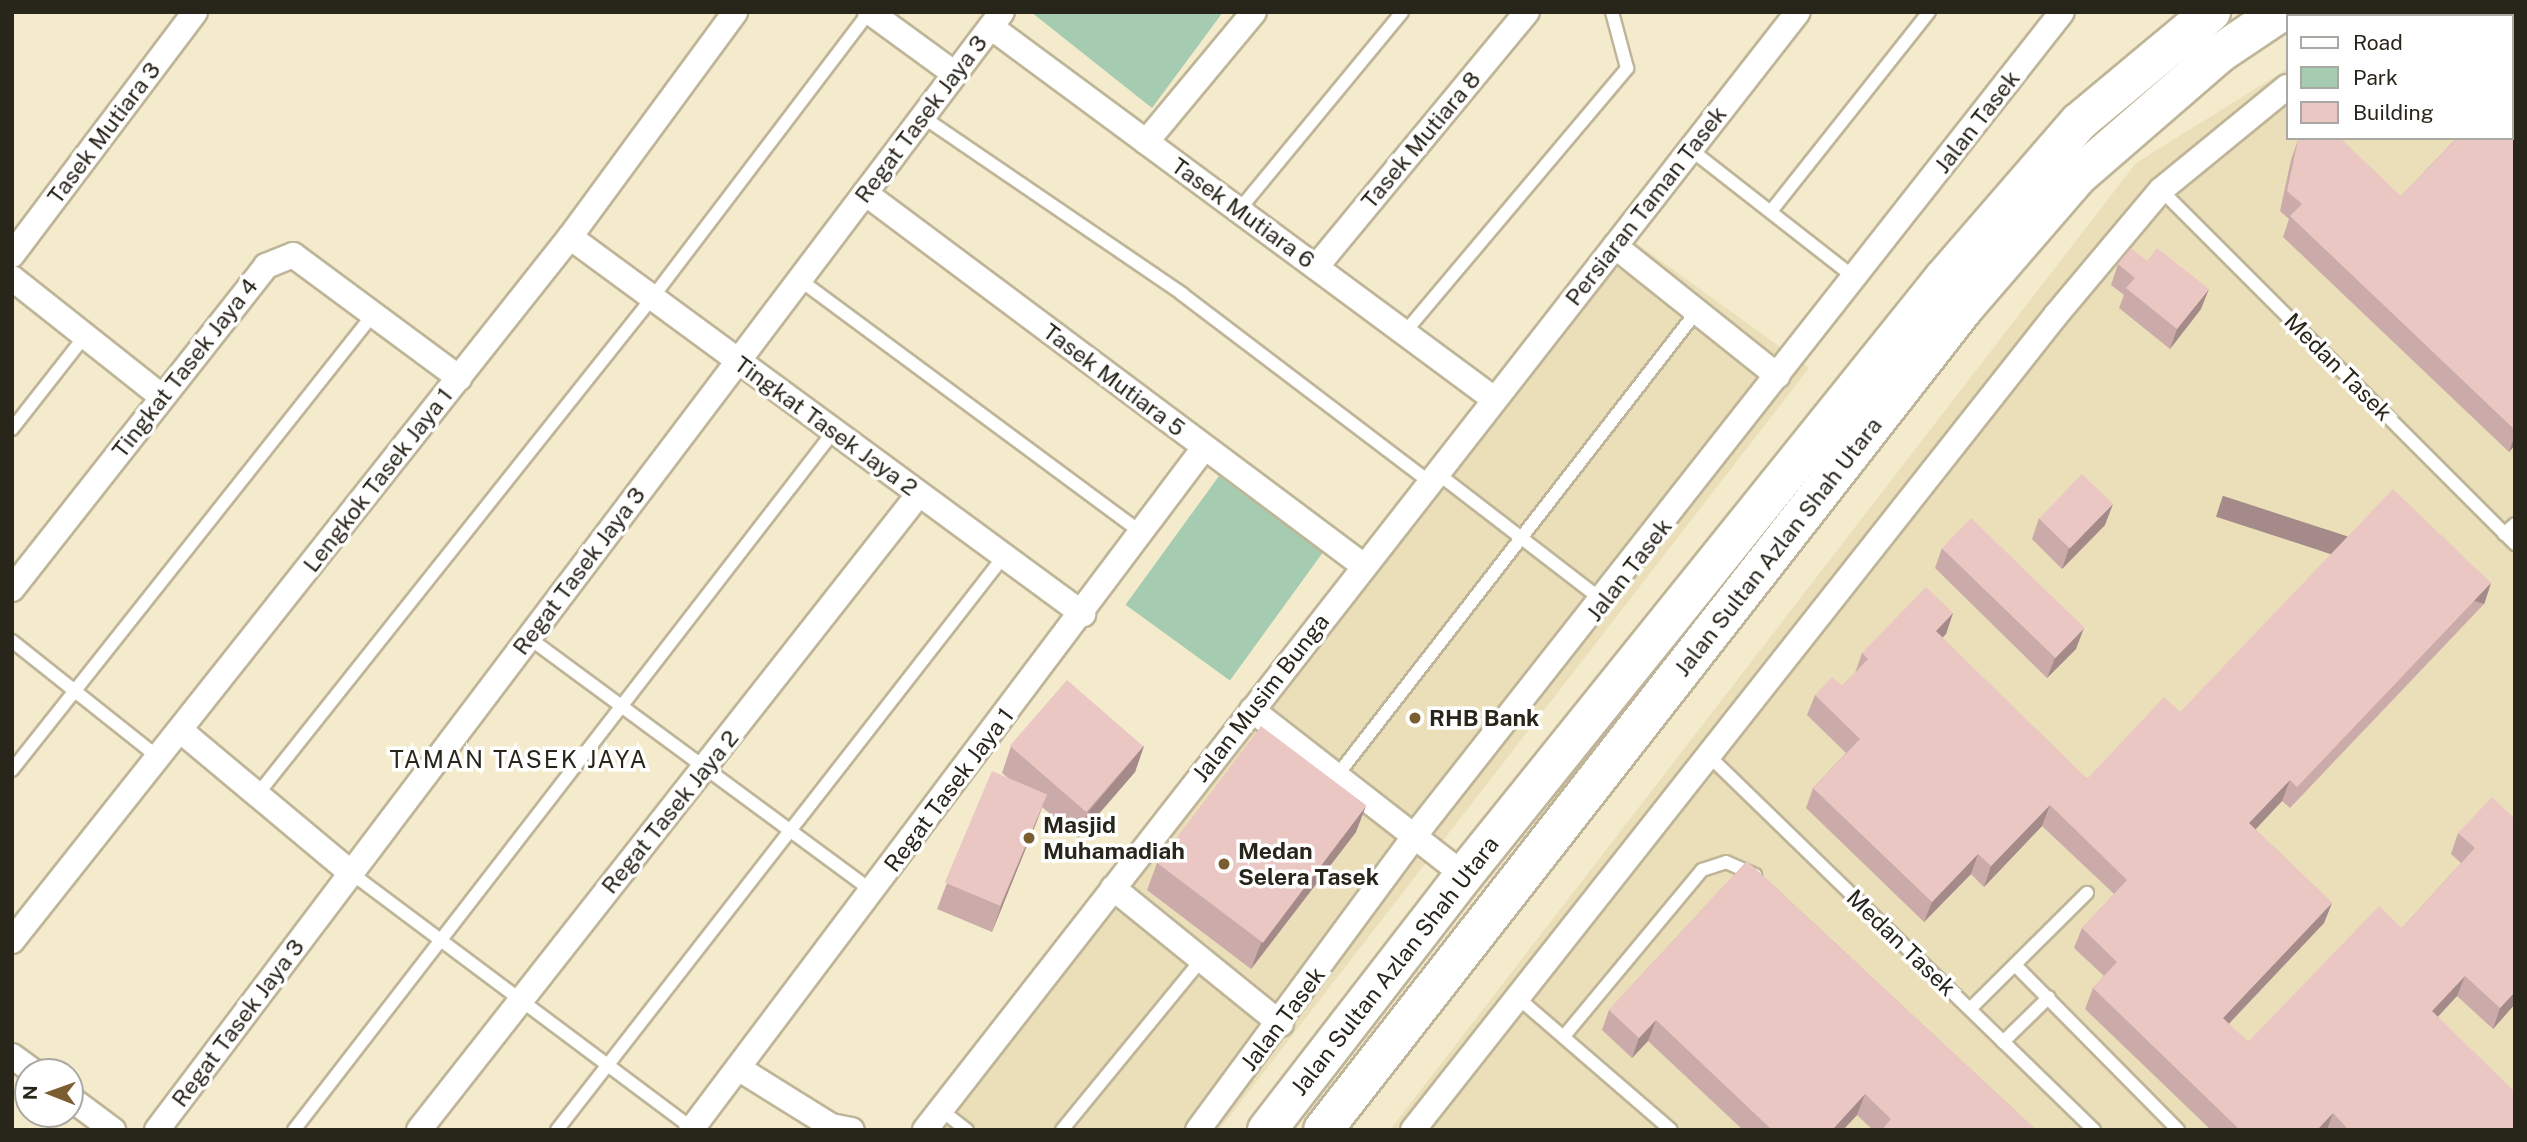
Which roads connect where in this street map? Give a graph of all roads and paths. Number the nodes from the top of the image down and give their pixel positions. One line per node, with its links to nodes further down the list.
1 (195, 12): 25 (street, Tasek Mutiara 3)
2 (735, 12): 23 (street, Lengkok Tasek Jaya 1)
3 (869, 12): 14 (street); 30 (lane)
4 (1254, 12): 17 (street)
5 (1402, 12): 22 (lane)
6 (1527, 12): 26 (street, Tasek Mutiara 8)
7 (1612, 12): 33 (lane)
8 (1929, 12): 21 (lane)
9 (2062, 12): 28 (street, Jalan Tasek)
10 (2211, 12): 70 (main road, Jalan Sultan Azlan Shah Utara)
11 (2281, 12): 67 (main road, Jalan Sultan Azlan Shah Utara)
12 (1783, 18): 18 (street, Persiaran Taman Tasek)
13 (996, 20): 14 (street, Regat Tasek Jaya 3); 17 (street, Tasek Mutiara 6)
14 (955, 74): 16 (street, Regat Tasek Jaya 3)
15 (2286, 88): 19 (street)
16 (923, 117): 20 (street, Regat Tasek Jaya 3); 43 (lane)
17 (1146, 142): 22 (street, Tasek Mutiara 6)
18 (1690, 149): 21 (lane); 24 (street, Persiaran Taman Tasek)
19 (2161, 190): 47 (lane, Medan Tasek); 61 (street)
20 (865, 193): 29 (street, Regat Tasek Jaya 3); 42 (street, Tasek Mutiara 5)
21 (1772, 209): 28 (lane)
22 (1239, 210): 26 (street, Tasek Mutiara 6)
23 (570, 237): 30 (street, Tingkat Tasek Jaya 2); 37 (street, Lengkok Tasek Jaya 1)
24 (1615, 246): 32 (street); 39 (street, Persiaran Taman Tasek)
25 (12, 255)
26 (1316, 267): 33 (street, Tasek Mutiara 6)
27 (12, 278): 34 (street)
28 (1855, 278): 36 (street, Jalan Tasek)
29 (800, 280): 35 (street, Regat Tasek Jaya 3); 46 (lane)
30 (652, 298): 35 (street, Tingkat Tasek Jaya 2); 66 (lane)
31 (376, 311): 37 (street, Tingkat Tasek Jaya 4); 38 (street, Tingkat Tasek Jaya 4); 57 (lane)
32 (1697, 311): 36 (street); 48 (lane)
33 (1405, 332): 39 (street, Tasek Mutiara 6)
34 (85, 336): 38 (street); 40 (lane)
35 (738, 361): 41 (street, Tingkat Tasek Jaya 2); 55 (street, Regat Tasek Jaya 3)
36 (1778, 376): 53 (street, Jalan Tasek)
37 (458, 378): 60 (street, Lengkok Tasek Jaya 1)
38 (161, 396): 52 (street, Tingkat Tasek Jaya 4)
39 (1494, 399): 43 (street, Jalan Musim Bunga)
40 (12, 429)
41 (834, 431): 44 (street, Tingkat Tasek Jaya 2); 58 (lane)
42 (1204, 449): 46 (street, Regat Tasek Jaya 1); 51 (street, Tasek Mutiara 5)
43 (1433, 477): 48 (lane); 51 (street, Jalan Musim Bunga)
44 (919, 494): 50 (street, Tingkat Tasek Jaya 2); 63 (street, Regat Tasek Jaya 2)
45 (2515, 524): 47 (lane)
46 (1142, 533): 54 (street, Regat Tasek Jaya 1)
47 (2504, 534): 49 (lane, Medan Tasek)
48 (1523, 538): 53 (lane); 65 (lane)
49 (2515, 544)
50 (1004, 556): 54 (street, Tingkat Tasek Jaya 2); 69 (lane)
51 (1364, 566): 59 (street, Jalan Musim Bunga)
52 (12, 589)
53 (1605, 602): 68 (street, Jalan Tasek)
54 (1083, 614): 74 (street, Regat Tasek Jaya 1)
55 (529, 638): 58 (lane); 71 (street, Regat Tasek Jaya 3)
56 (12, 641): 57 (lane)
57 (74, 690): 62 (lane); 64 (lane)
58 (619, 704): 63 (lane); 76 (lane)
59 (1252, 709): 65 (street); 72 (street, Jalan Musim Bunga)
60 (180, 730): 62 (street, Lengkok Tasek Jaya 1); 66 (street)
61 (1709, 755): 81 (street); 84 (lane, Medan Tasek)
62 (158, 757): 77 (street, Lengkok Tasek Jaya 1)
63 (706, 768): 69 (lane); 83 (street, Regat Tasek Jaya 2)
64 (12, 770)
65 (1339, 773): 68 (street)
66 (257, 795): 71 (street)
67 (1579, 804): 70 (main road); 78 (main road, Jalan Sultan Azlan Shah Utara)
68 (1414, 829): 70 (street); 85 (street, Jalan Tasek)
69 (791, 831): 74 (lane); 88 (lane)
70 (1473, 870): 78 (main road); 103 (main road, Jalan Sultan Azlan Shah Utara)
71 (351, 873): 76 (lane); 94 (street, Regat Tasek Jaya 3)
72 (1113, 888): 79 (street); 91 (street, Jalan Musim Bunga)
73 (1772, 890): 86 (lane)
74 (872, 891): 89 (street, Regat Tasek Jaya 1)
75 (2087, 893): 80 (lane)
76 (442, 941): 83 (lane); 95 (lane)
77 (12, 942)
78 (1464, 952): 104 (main road, Jalan Sultan Azlan Shah Utara)
79 (1201, 960): 85 (street); 101 (lane)
80 (2015, 965): 82 (lane); 84 (lane)
81 (1517, 997): 86 (lane); 105 (street)
82 (2049, 997): 87 (lane); 108 (lane)
83 (520, 1000): 88 (lane); 96 (street, Regat Tasek Jaya 2)
84 (1970, 1009): 87 (lane, Medan Tasek)
85 (1281, 1024): 102 (street, Jalan Tasek)
86 (1565, 1035): 106 (lane)
87 (2003, 1042): 107 (lane, Medan Tasek)
88 (607, 1065): 92 (lane); 97 (lane)
89 (738, 1068): 92 (street, Regat Tasek Jaya 1); 98 (street)
90 (84, 1108): 93 (street)
91 (941, 1110): 99 (street, Jalan Musim Bunga); 100 (lane)
92 (691, 1129)
93 (113, 1130)
94 (157, 1130)
95 (294, 1130)
96 (419, 1130)
97 (557, 1130)
98 (852, 1130)
99 (925, 1130)
100 (967, 1130)
101 (1062, 1130)
102 (1198, 1130)
103 (1267, 1130)
104 (1323, 1130)
105 (1413, 1130)
106 (1671, 1130)
107 (2094, 1130)
108 (2178, 1130)

